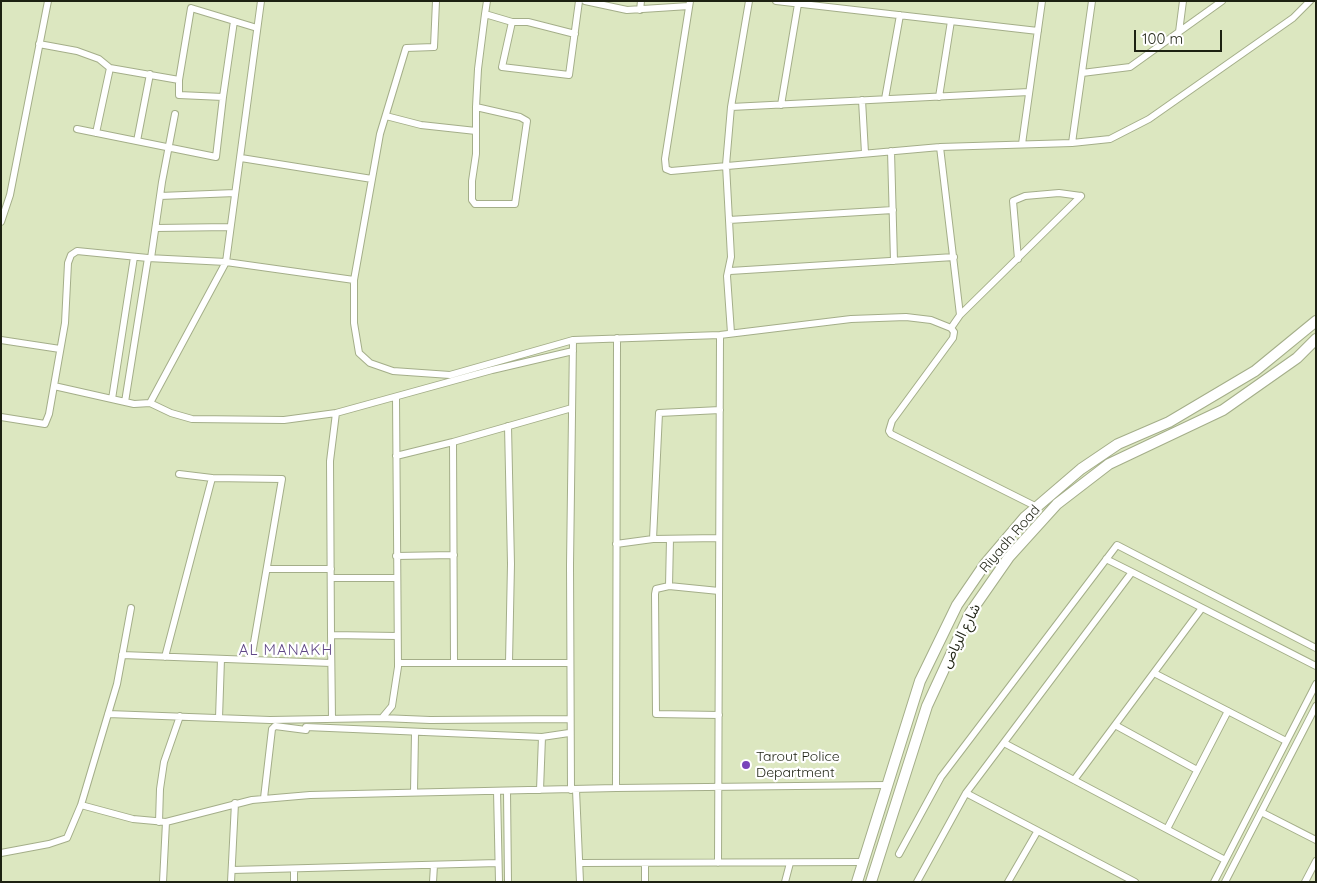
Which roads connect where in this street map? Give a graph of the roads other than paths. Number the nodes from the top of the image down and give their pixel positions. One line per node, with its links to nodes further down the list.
1 (48, 1): 27 (street)
2 (261, 1): 23 (street)
3 (436, 1): 41 (street)
4 (487, 1): 18 (street)
5 (579, 1): 26 (street)
6 (585, 1): 17 (street)
7 (641, 1): 17 (street)
8 (749, 1): 39 (street)
9 (776, 1): 16 (street)
10 (1042, 1): 24 (street)
11 (1092, 1): 29 (street)
12 (1183, 1): 25 (street)
13 (1222, 1): 25 (street)
14 (1310, 1): 46 (street)
15 (689, 4): 17 (street); 53 (street)
16 (798, 4): 19 (street); 37 (street)
17 (640, 10)
18 (485, 14): 22 (street); 38 (street)
19 (900, 15): 21 (street); 35 (street)
20 (234, 21): 23 (street); 31 (street); 33 (street)
21 (952, 21): 24 (street); 34 (street)
22 (512, 22): 26 (street); 26 (street)
23 (257, 28): 52 (street)
24 (1038, 31): 32 (street)
25 (1178, 32): 29 (street)
26 (575, 34)
27 (39, 44): 28 (street); 59 (street)
28 (110, 68): 30 (street); 44 (street)
29 (1082, 73): 46 (street)
30 (150, 74): 31 (street); 45 (street)
31 (179, 80): 33 (street)
32 (1029, 92): 34 (street); 47 (street)
33 (223, 97): 49 (street)
34 (939, 97): 35 (street)
35 (885, 99): 36 (street)
36 (862, 100): 37 (street); 51 (street)
37 (780, 104): 39 (street)
38 (476, 107): 43 (street); 43 (street)
39 (731, 107): 53 (street)
40 (175, 114): 49 (street)
41 (386, 116): 43 (street); 54 (street)
42 (77, 129): 44 (street)
43 (476, 131)
44 (96, 133): 45 (street)
45 (137, 141): 49 (street)
46 (1072, 143): 47 (street)
47 (1022, 144): 48 (street)
48 (940, 147): 50 (street); 63 (street)
49 (168, 148): 56 (street)
50 (892, 151): 51 (street); 57 (street)
51 (865, 154): 53 (street)
52 (241, 158): 54 (street); 55 (street)
53 (726, 165): 58 (street)
54 (372, 179): 69 (street)
55 (235, 194): 56 (street); 60 (street)
56 (160, 196): 61 (street)
57 (893, 210): 58 (street); 66 (street)
58 (729, 220): 68 (street)
59 (1, 222)
60 (230, 227): 61 (street); 67 (street)
61 (156, 228): 64 (street)
62 (134, 257): 64 (street); 79 (street); 83 (street)
63 (954, 257): 66 (street); 70 (street)
64 (150, 258): 67 (street); 84 (street)
65 (1018, 259): 65 (street); 70 (street)
66 (894, 261): 68 (street)
67 (226, 262): 69 (street); 85 (street)
68 (730, 271): 73 (street)
69 (354, 280): 78 (street)
70 (960, 315): 72 (street)
71 (1316, 321): 95 (main road, Riyadh Road)
72 (951, 328): 73 (street); 95 (street)
73 (731, 333): 74 (street)
74 (720, 336): 75 (street); 87 (street)
75 (617, 338): 78 (street); 99 (street)
76 (1316, 339): 188 (main road, شارع الرياض)
77 (1, 340): 79 (street)
78 (573, 340): 80 (street)
79 (60, 350): 81 (street)
80 (573, 351): 82 (street); 86 (street)
81 (54, 386): 83 (street); 89 (street)
82 (396, 397): 88 (street); 92 (street)
83 (112, 399): 84 (street)
84 (125, 402): 85 (street)
85 (150, 403): 88 (street)
86 (572, 408): 90 (street); 123 (street)
87 (720, 410): 96 (street); 97 (street)
88 (336, 413): 104 (street)
89 (1, 418)
90 (508, 426): 91 (street); 121 (street)
91 (453, 442): 92 (street); 100 (street)
92 (396, 456): 101 (street)
93 (179, 474): 94 (street)
94 (212, 478): 103 (street); 116 (street)
95 (1037, 507): 146 (main road, Riyadh Road)
96 (719, 538): 98 (street); 109 (street)
97 (653, 539): 98 (street); 99 (street)
98 (670, 539): 108 (street)
99 (616, 544): 147 (street)
100 (454, 555): 101 (street); 120 (street)
101 (396, 556): 107 (street)
102 (1106, 559): 105 (street); 114 (street); 166 (street)
103 (267, 569): 104 (street); 118 (street)
104 (331, 569): 106 (street)
105 (1132, 572): 111 (street); 141 (street)
106 (331, 578): 107 (street); 112 (street)
107 (396, 578): 113 (street)
108 (669, 586): 109 (street); 130 (street)
109 (719, 591): 130 (street)
110 (131, 608): 115 (street)
111 (1202, 608): 124 (street); 125 (street)
112 (331, 635): 113 (street); 122 (street)
113 (397, 636): 119 (street)
114 (1316, 648)
115 (122, 655): 116 (street); 129 (street)
116 (165, 656): 117 (street)
117 (221, 659): 118 (street); 132 (street)
118 (251, 660): 122 (street)
119 (398, 662): 120 (street); 134 (street)
120 (454, 662): 121 (street)
121 (509, 662): 123 (street)
122 (331, 663): 133 (street)
123 (569, 663): 135 (street)
124 (1316, 666)
125 (1154, 673): 128 (street); 136 (street)
126 (1316, 684): 140 (street)
127 (1316, 706): 142 (street)
128 (1228, 711): 140 (street); 144 (street)
129 (108, 714): 131 (street); 157 (street)
130 (719, 715): 148 (street)
131 (180, 716): 132 (street); 161 (street)
132 (219, 718): 133 (street)
133 (332, 718): 134 (street)
134 (382, 718): 135 (street)
135 (569, 719): 138 (street)
136 (1115, 725): 144 (street); 145 (street)
137 (414, 733): 139 (street); 153 (street); 155 (street)
138 (569, 733): 139 (street); 150 (street)
139 (542, 737): 149 (street)
140 (1286, 742): 143 (street)
141 (1004, 743): 145 (street); 154 (street)
142 (1296, 744): 143 (street); 159 (street)
143 (1282, 749): 158 (street)
144 (1197, 770): 162 (street)
145 (1074, 780): 162 (street)
146 (887, 785): 148 (street); 169 (main road, Riyadh Road)
147 (616, 788): 148 (street); 150 (street)
148 (719, 788): 173 (street)
149 (540, 790): 150 (street); 152 (street)
150 (573, 790): 171 (street)
151 (497, 791): 152 (street); 153 (street); 170 (street)
152 (507, 791): 183 (street)
153 (414, 792): 155 (street)
154 (966, 793): 163 (street); 189 (street)
155 (264, 798): 156 (street)
156 (235, 803): 161 (street); 177 (street)
157 (81, 805): 161 (street); 165 (street)
158 (1251, 809): 159 (street); 160 (street)
159 (1261, 812): 160 (street); 164 (street); 193 (street)
160 (1247, 817): 167 (street)
161 (162, 822): 178 (street)
162 (1166, 829): 167 (street)
163 (1037, 832): 190 (street); 191 (street)
164 (1316, 840)
165 (1, 853)
166 (899, 854)
167 (1225, 860): 192 (street)
168 (1316, 861): 194 (street)
169 (863, 862): 174 (street); 187 (main road, Riyadh Road)
170 (498, 863): 175 (street); 182 (street)
171 (580, 863): 172 (street); 184 (street)
172 (645, 863): 173 (street); 185 (street)
173 (718, 863): 174 (street)
174 (790, 863): 186 (street)
175 (434, 865): 176 (street); 181 (street)
176 (294, 869): 177 (street); 180 (street)
177 (232, 870): 179 (street)
178 (163, 882)
179 (231, 882)
180 (294, 882)
181 (433, 882)
182 (499, 882)
183 (508, 882)
184 (580, 882)
185 (645, 882)
186 (785, 882)
187 (857, 882)
188 (871, 882)
189 (916, 882)
190 (1008, 882)
191 (1135, 882)
192 (1214, 882)
193 (1225, 882)
194 (1305, 882)

